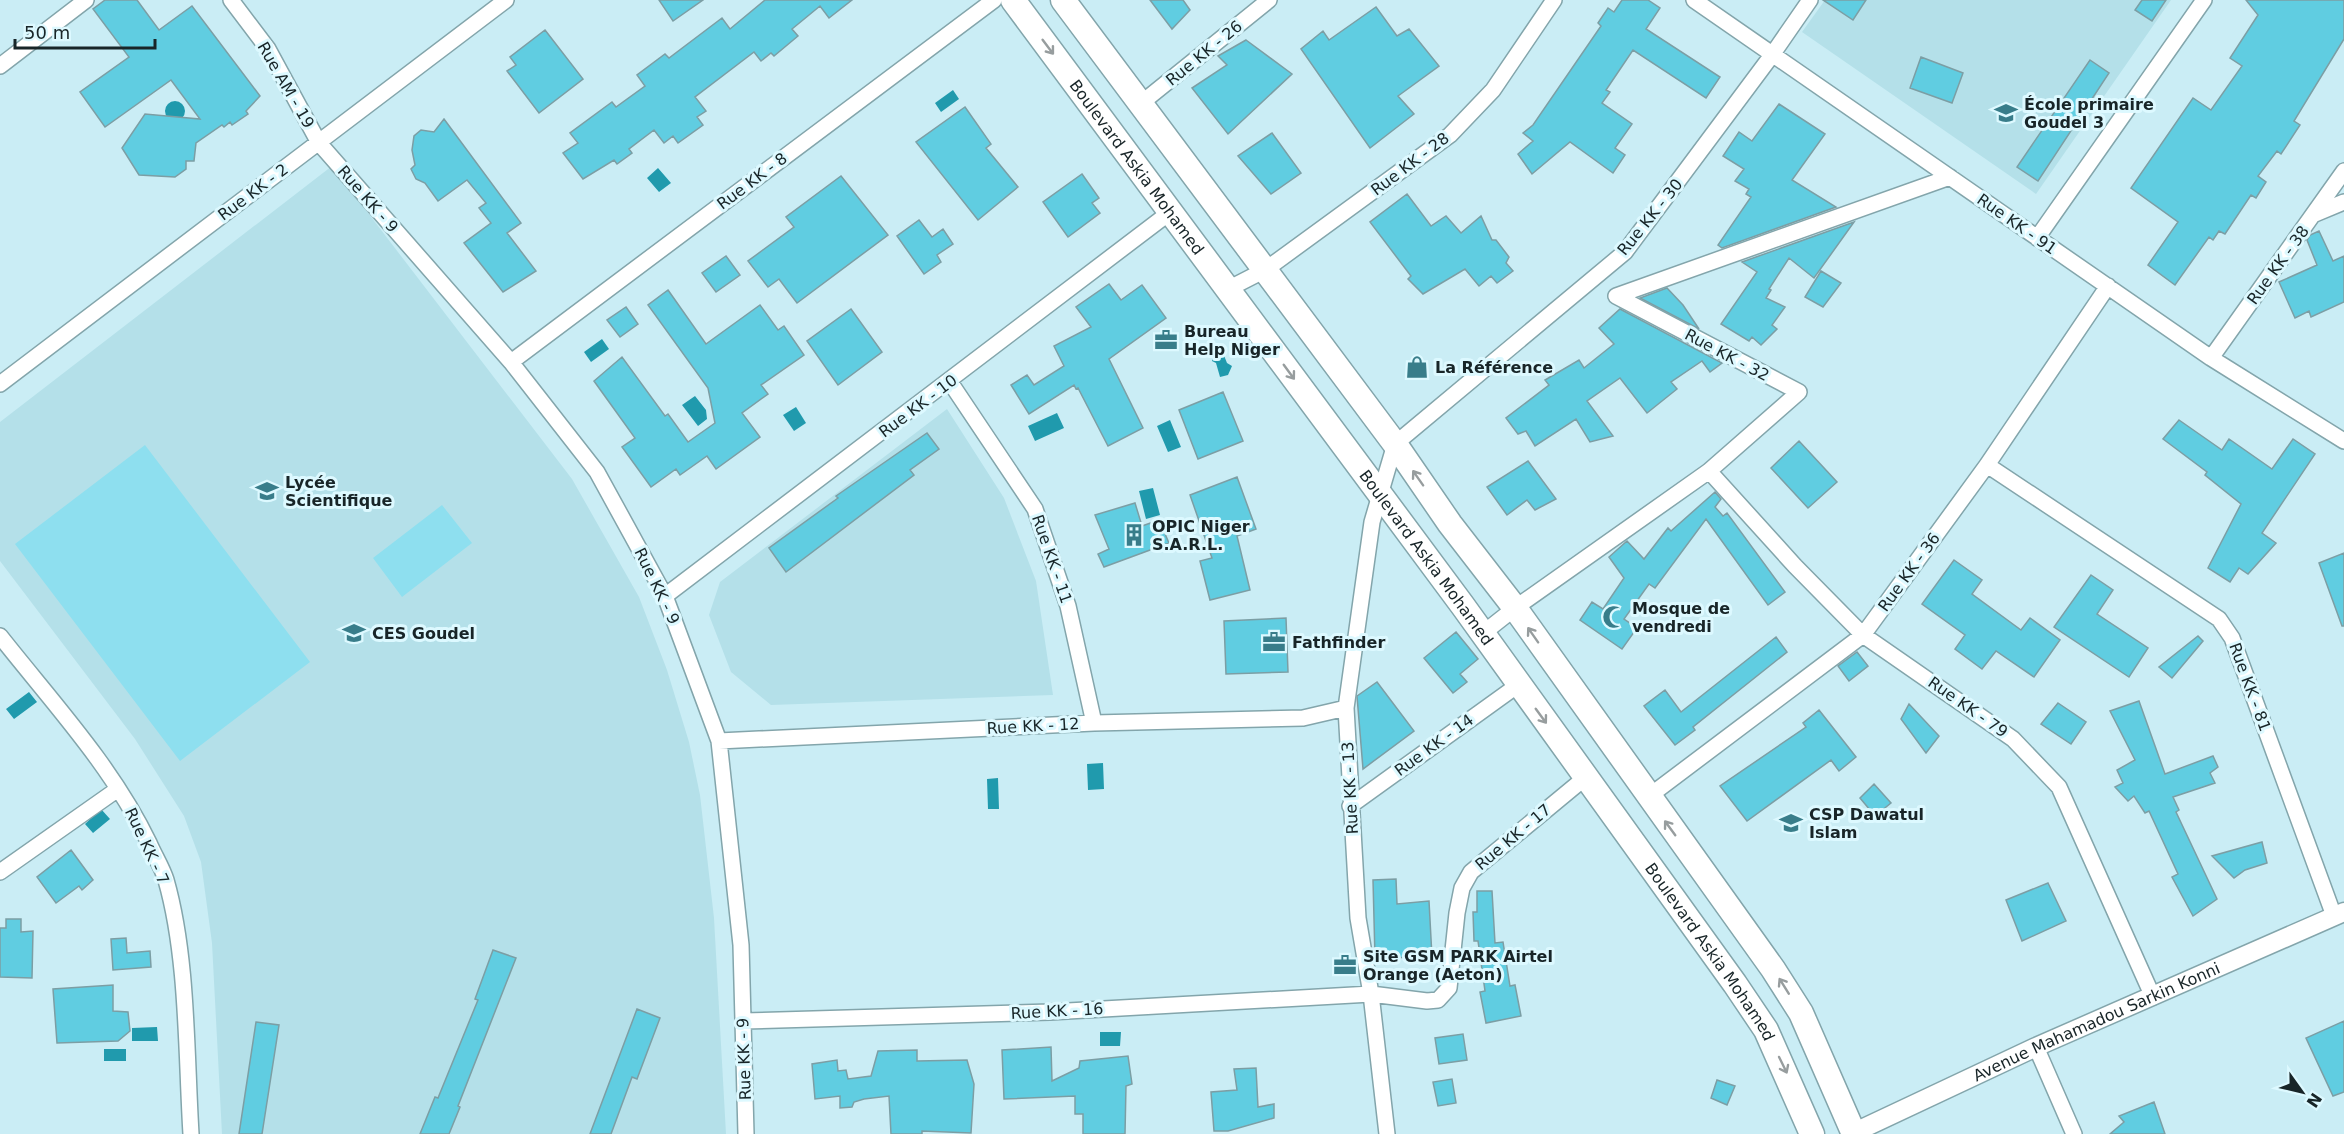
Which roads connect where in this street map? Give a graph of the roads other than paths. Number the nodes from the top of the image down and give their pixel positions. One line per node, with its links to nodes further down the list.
1 (86, 0): 13 (street)
2 (231, 0): 15 (street, Rue AM - 19)
3 (506, 0): 15 (street, Rue KK - 2)
4 (993, 0): 26 (street, Rue KK - 8)
5 (1013, 0): 19 (main road, Boulevard Askia Mohamed, one-way to 19)
6 (1063, 0): 14 (main road)
7 (1269, 0): 14 (street, Rue KK - 26)
8 (1554, 0): 22 (street, Rue KK - 28)
9 (1694, 0): 12 (street, Rue KK - 91)
10 (1810, 0): 12 (street, Rue KK - 30)
11 (2204, 0): 21 (street)
12 (1772, 55): 17 (street, Rue KK - 91); 30 (street, Rue KK - 30)
13 (0, 66)
14 (1139, 105): 22 (main road)
15 (319, 143): 26 (street, Rue KK - 9); 28 (street, Rue KK - 2)
16 (2344, 171): 20 (street, Rue KK - 38)
17 (1950, 177): 21 (street, Rue KK - 91); 32 (street, Rue KK - 32)
18 (2344, 202): 20 (street)
19 (1169, 213): 24 (main road, Boulevard Askia Mohamed); 27 (street, Rue KK - 10)
20 (2315, 214): 25 (street, Rue KK - 38)
21 (2037, 238): 23 (street, Rue KK - 91)
22 (1265, 270): 24 (street, Rue KK - 28); 30 (main road)
23 (2108, 286): 25 (street, Rue KK - 91); 31 (street, Rue KK - 36)
24 (1228, 289): 33 (main road, Boulevard Askia Mohamed, one-way to 33)
25 (2211, 358): 29 (street, Rue KK - 91)
26 (511, 362): 34 (street, Rue KK - 9)
27 (950, 382): 34 (street, Rue KK - 10); 41 (street, Rue KK - 11)
28 (0, 384)
29 (2342, 438)
30 (1395, 444): 33 (street, Rue KK - 13); 35 (main road, one-way to 30)
31 (1987, 465): 37 (street, Rue KK - 36); 48 (street, Rue KK - 81)
32 (1709, 471): 35 (street, Rue KK - 32); 37 (street, Rue KK - 79)
33 (1379, 493): 36 (main road, Boulevard Askia Mohamed); 40 (street, Rue KK - 13)
34 (665, 596): 42 (street, Rue KK - 9)
35 (1515, 608): 36 (street, Rue KK - 32); 45 (main road, one-way to 35)
36 (1482, 634): 39 (main road, Boulevard Askia Mohamed)
37 (1863, 635): 45 (street, Rue KK - 36); 50 (street, Rue KK - 79)
38 (0, 636): 44 (street, Rue KK - 7)
39 (1518, 685): 43 (main road, Boulevard Askia Mohamed, one-way to 43); 46 (street, Rue KK - 14)
40 (1346, 708): 41 (street, Rue KK - 12); 46 (street, Rue KK - 13)
41 (1094, 723): 42 (street, Rue KK - 12)
42 (719, 741): 52 (street, Rue KK - 9)
43 (1586, 777): 51 (street, Rue KK - 17); 57 (main road, Boulevard Askia Mohamed, one-way to 57)
44 (118, 789): 47 (street); 54 (street, Rue KK - 7)
45 (1648, 797): 58 (main road, one-way to 45)
46 (1350, 806): 49 (street, Rue KK - 13)
47 (0, 872)
48 (2339, 914): 50 (street, Avenue Mahamadou Sarkin Konni)
49 (1371, 994): 51 (street, Rue KK - 16); 52 (street, Rue KK - 16); 56 (street, Rue KK - 13)
50 (2153, 997): 53 (street, Avenue Mahamadou Sarkin Konni)
51 (1426, 1001)
52 (744, 1021): 55 (street, Rue KK - 9)
53 (2036, 1047): 58 (street, Avenue Mahamadou Sarkin Konni); 59 (street)
54 (191, 1134)
55 (746, 1134)
56 (1388, 1134)
57 (1812, 1134)
58 (1853, 1134)
59 (2074, 1134)

